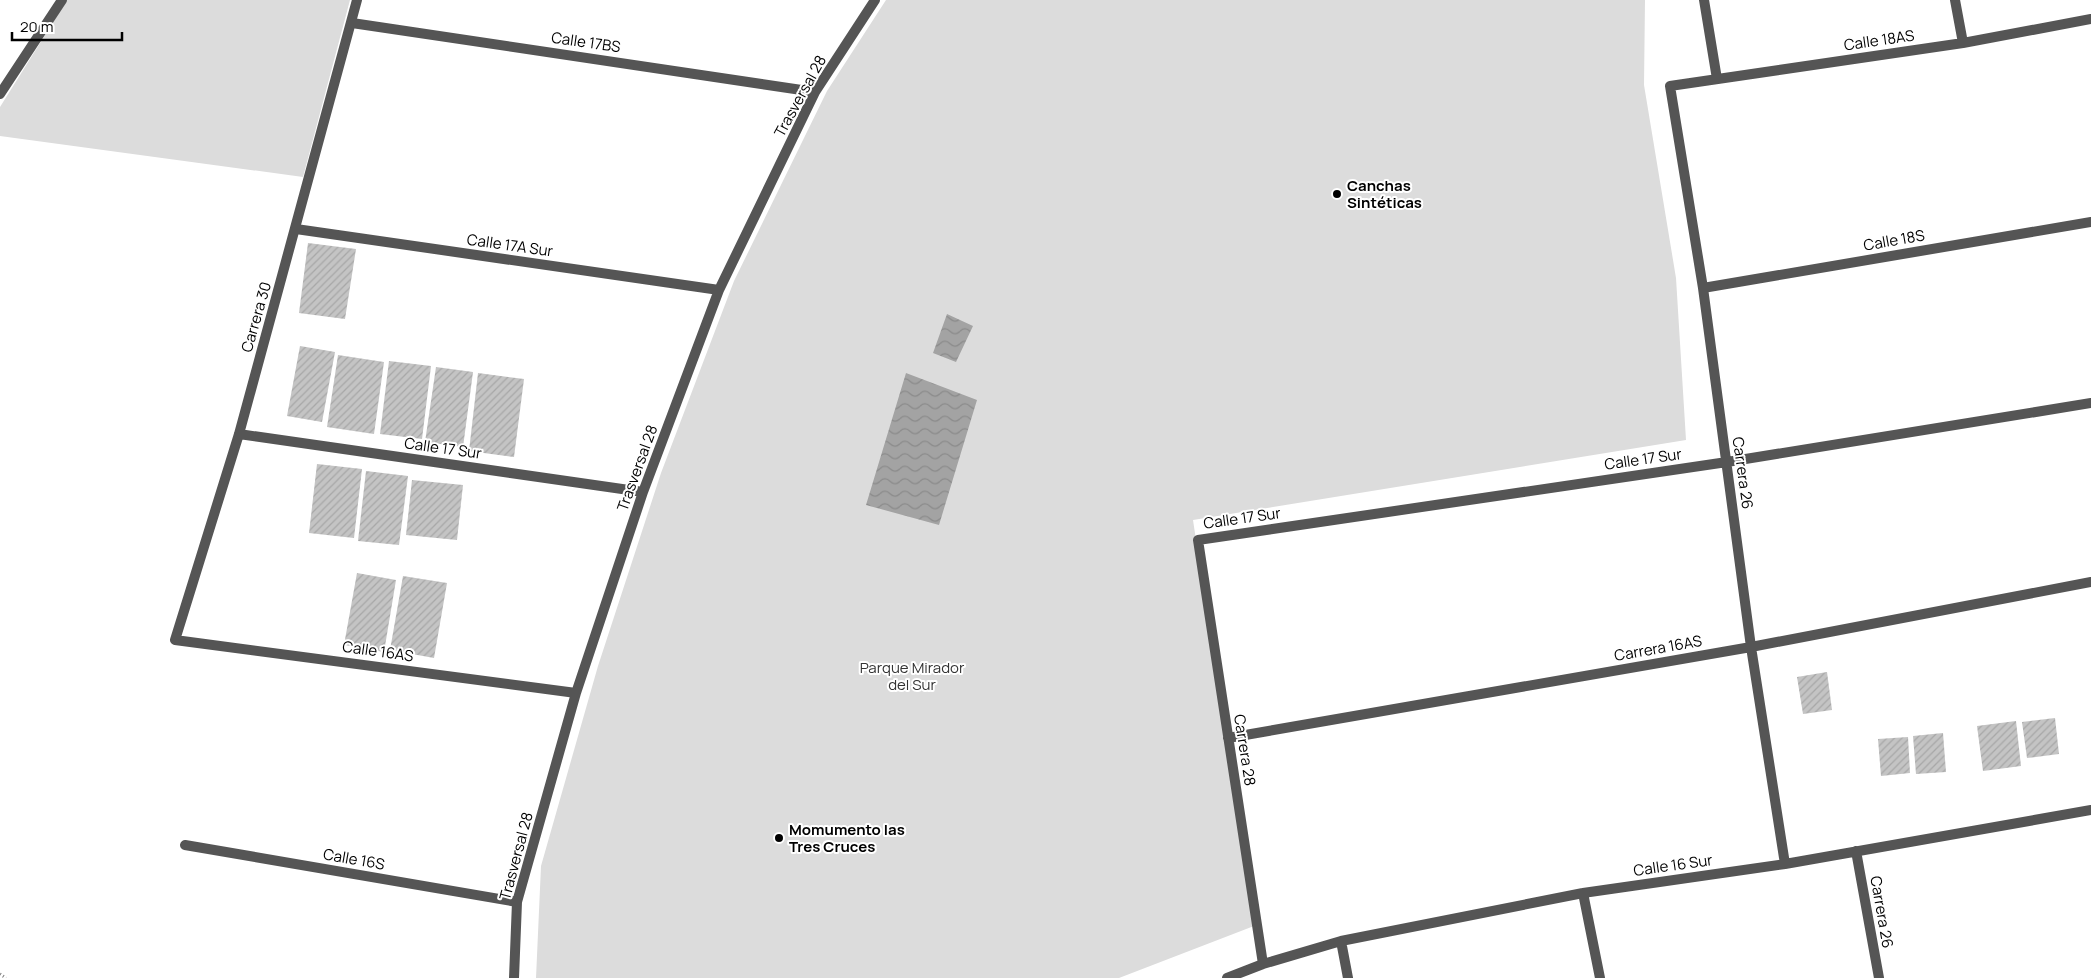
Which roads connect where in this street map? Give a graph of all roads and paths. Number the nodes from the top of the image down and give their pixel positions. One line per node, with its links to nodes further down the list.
1 (62, 0): 12 (street)
2 (357, 0): 7 (street, Carrera 30)
3 (875, 0): 11 (street, Trasversal 28)
4 (1704, 0): 9 (street)
5 (1955, 0): 8 (street)
6 (2091, 20): 8 (street, Calle 18AS)
7 (352, 22): 11 (street, Calle 17BS); 14 (street, Carrera 30)
8 (1963, 43): 9 (street, Calle 18AS)
9 (1717, 79): 10 (street, Calle 18AS)
10 (1670, 86): 15 (street, Carrera 26)
11 (816, 92): 16 (street, Trasversal 28)
12 (0, 94)
13 (2091, 222): 15 (street, Calle 18S)
14 (296, 229): 16 (street, Calle 17A Sur); 18 (street, Carrera 30)
15 (1702, 288): 19 (street, Carrera 26)
16 (719, 290): 20 (street, Trasversal 28)
17 (2091, 403): 19 (street, Calle 17 Sur)
18 (239, 434): 20 (street, Calle 17 Sur); 23 (street, Carrera 30)
19 (1726, 462): 21 (street, Calle 17 Sur); 24 (street, Carrera 26)
20 (643, 492): 25 (street, Trasversal 28)
21 (1198, 540): 26 (street, Carrera 28)
22 (2091, 582): 24 (street, Carrera 16AS)
23 (175, 640): 25 (street, Calle 16AS)
24 (1751, 646): 26 (street, Carrera 16AS); 30 (street, Carrera 26)
25 (576, 693): 32 (street, Trasversal 28)
26 (1228, 738): 34 (street, Carrera 28)
27 (2091, 810): 29 (street, Calle 16 Sur)
28 (185, 845): 32 (street, Calle 16S)
29 (1856, 851): 30 (street, Calle 16 Sur); 41 (street, Carrera 26)
30 (1785, 864): 31 (street, Calle 16 Sur)
31 (1582, 893): 33 (street, Calle 16 Sur); 40 (street)
32 (518, 902): 37 (street, Trasversal 28)
33 (1341, 941): 34 (street, Calle 16 Sur); 39 (street)
34 (1263, 964): 38 (street, Calle 16 Sur)
35 (0, 974): 36 (path)
36 (6, 978)
37 (514, 978)
38 (1228, 978)
39 (1348, 978)
40 (1600, 978)
41 (1879, 978)

